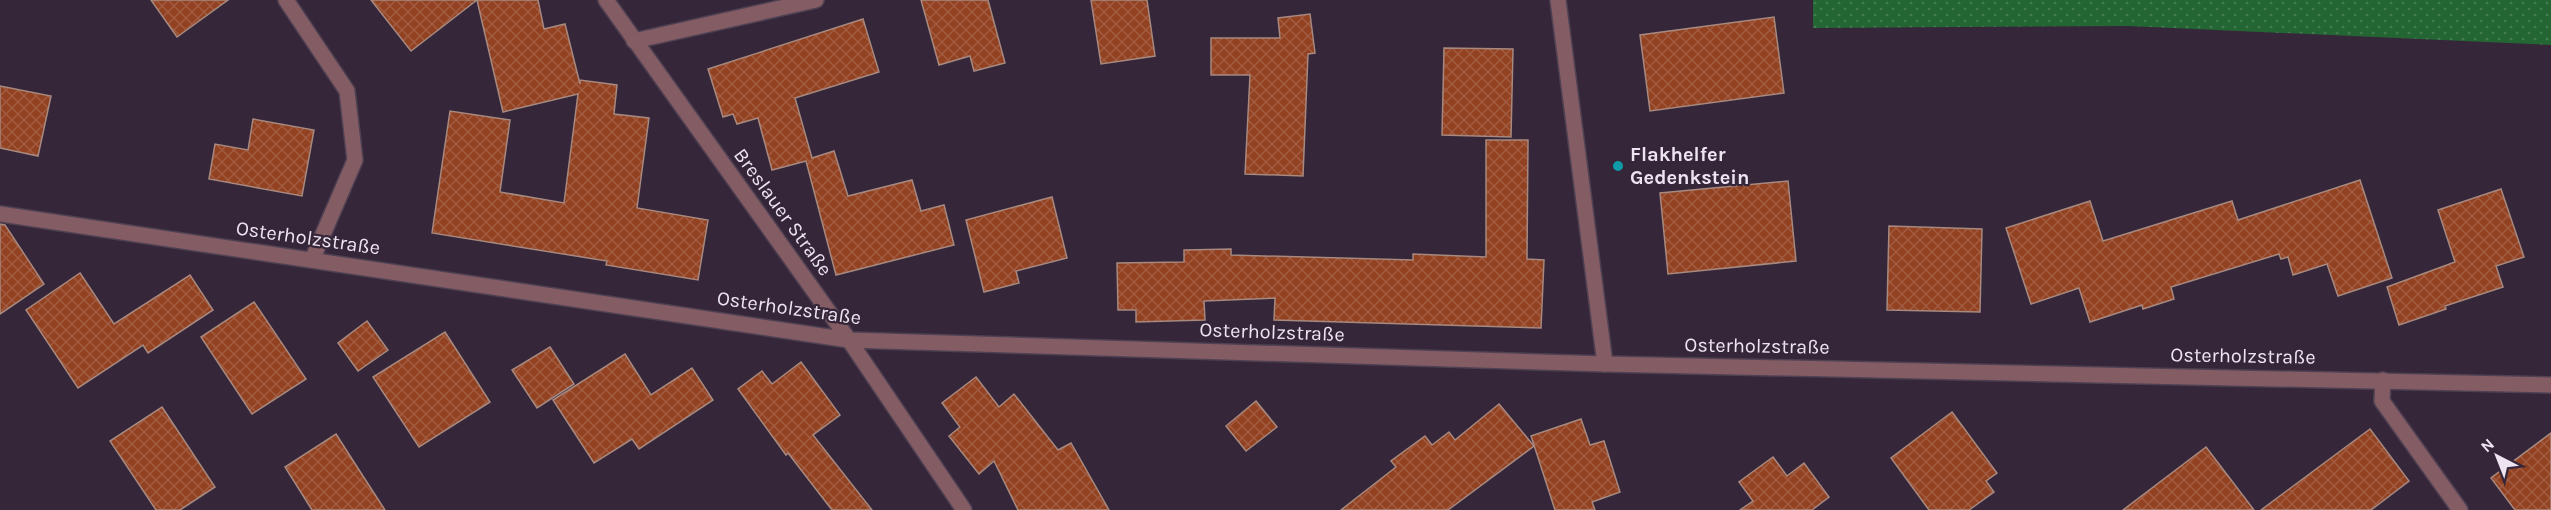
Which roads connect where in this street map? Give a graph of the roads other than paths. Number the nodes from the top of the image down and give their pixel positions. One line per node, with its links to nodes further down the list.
1 (286, 0): 7 (street)
2 (606, 0): 5 (street, Breslauer Straße)
3 (816, 0): 5 (street)
4 (1558, 0): 9 (street)
5 (634, 41): 8 (street, Breslauer Straße)
6 (0, 214): 7 (street, Osterholzstraße)
7 (312, 260): 8 (street, Osterholzstraße)
8 (849, 340): 9 (street, Osterholzstraße); 12 (street, Breslauer Straße)
9 (1605, 364): 10 (street, Osterholzstraße)
10 (2383, 380): 11 (street, Osterholzstraße); 13 (street)
11 (2551, 385)
12 (964, 510)
13 (2460, 510)

